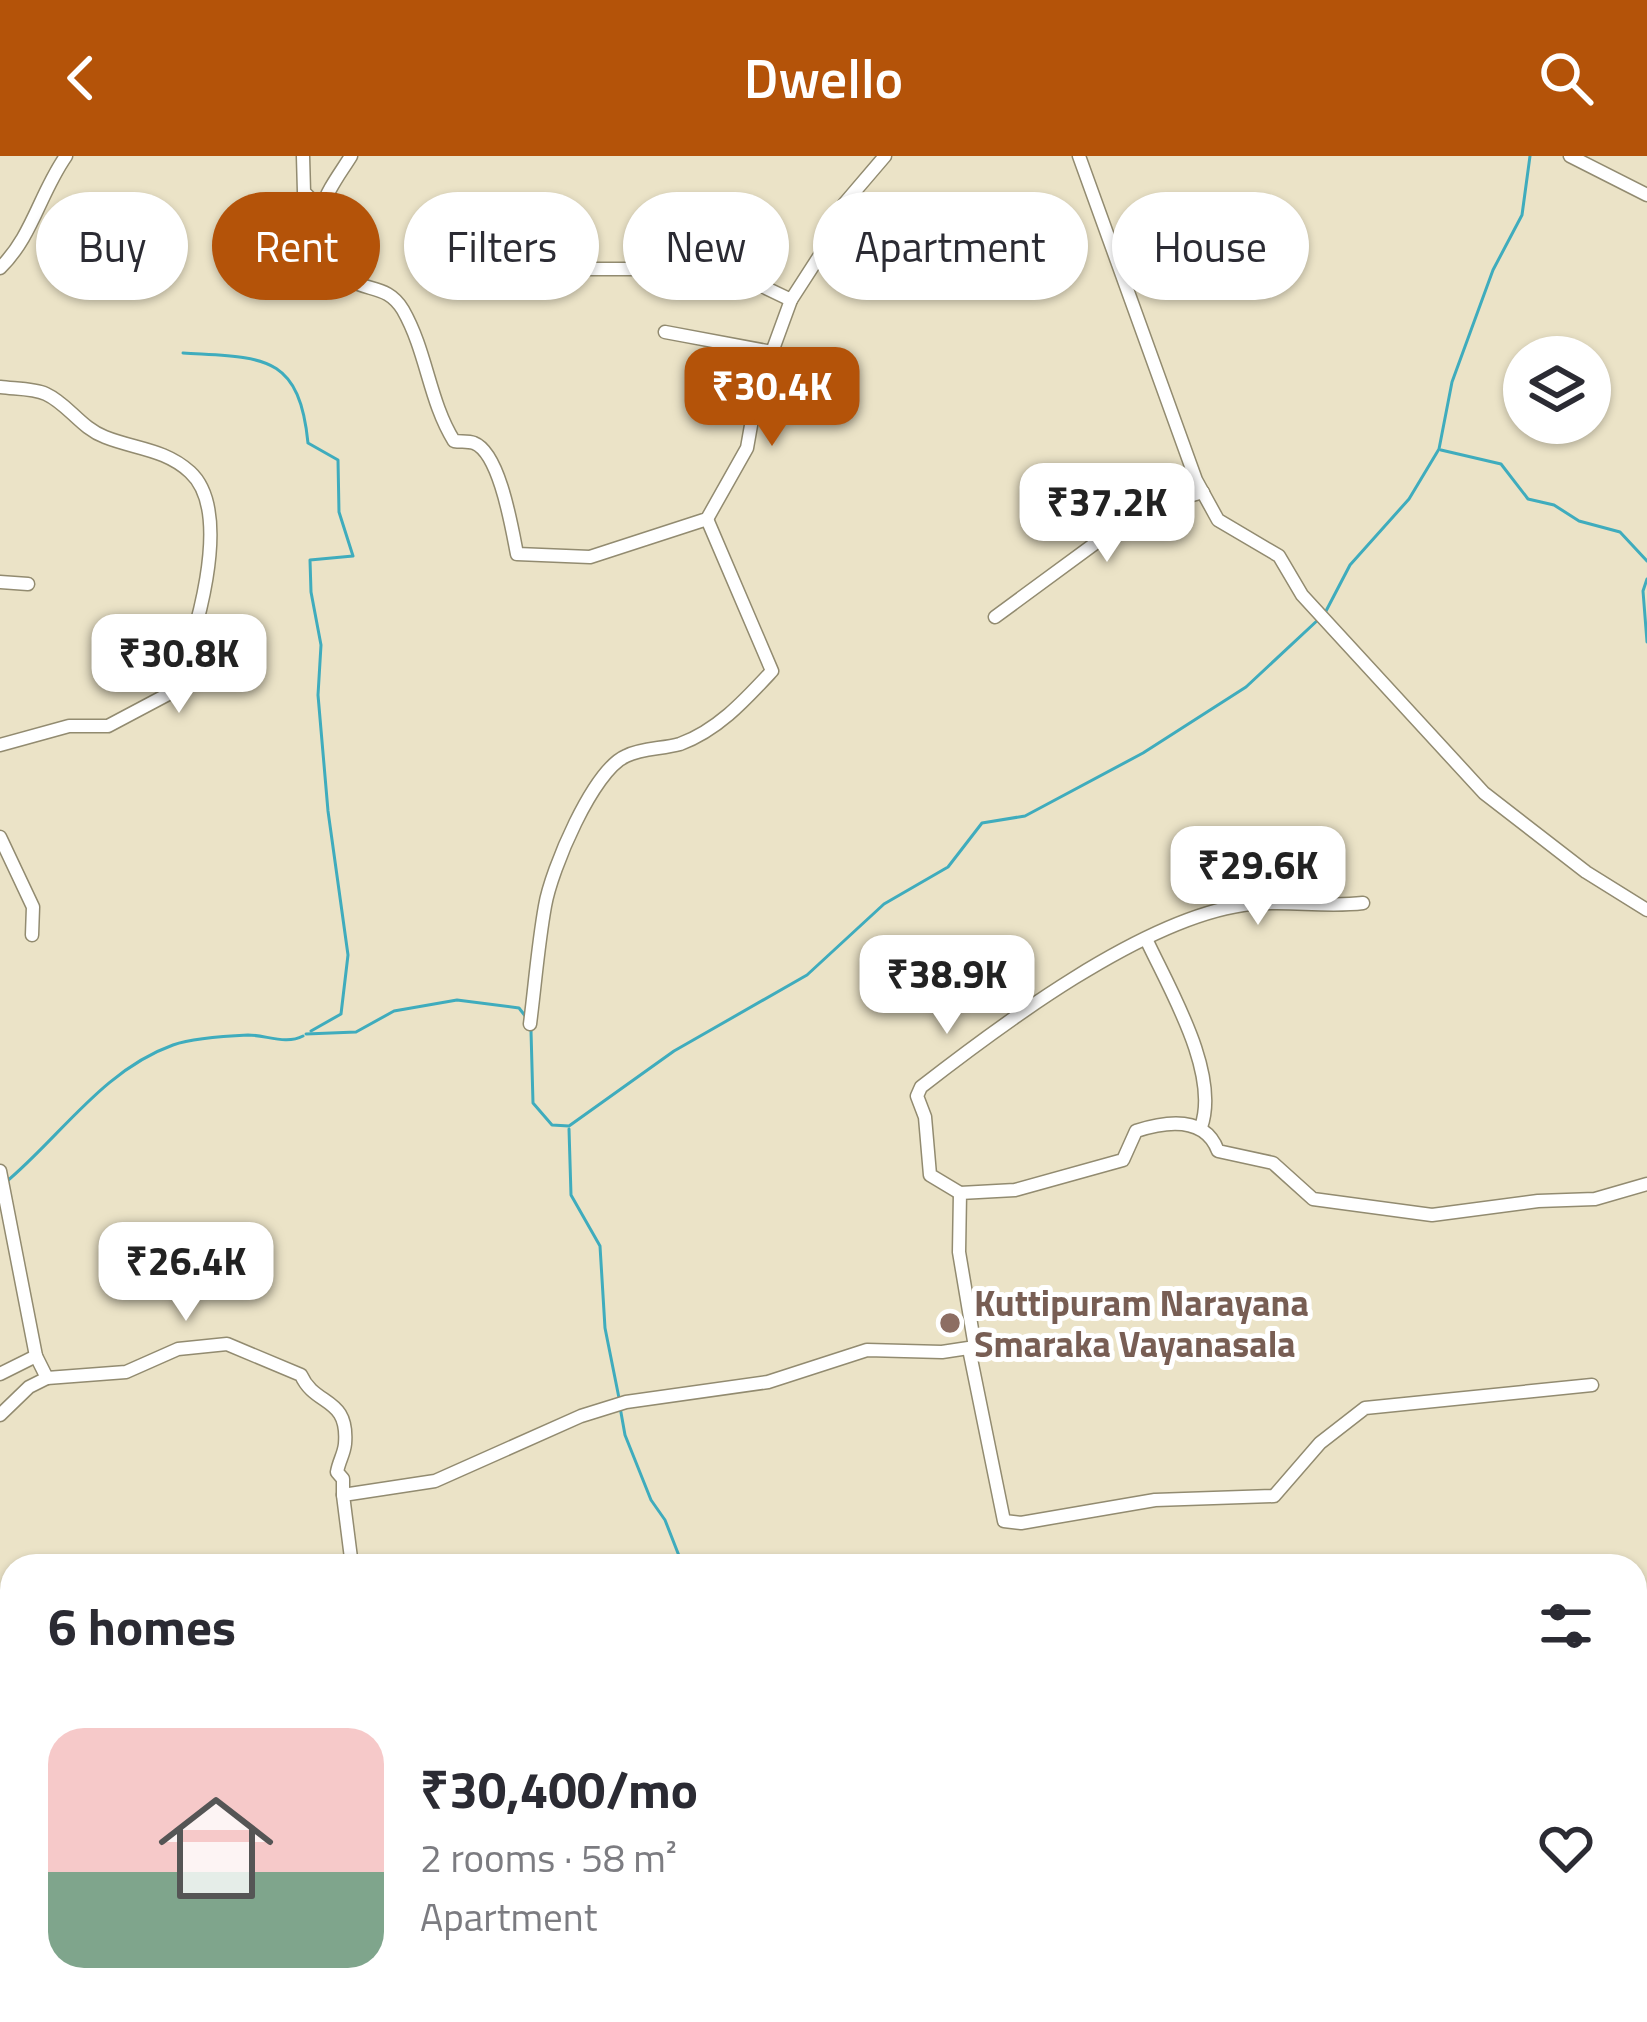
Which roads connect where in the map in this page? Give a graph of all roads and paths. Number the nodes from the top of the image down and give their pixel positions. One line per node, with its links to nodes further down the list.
1 (66, 156): 10 (street)
2 (303, 156): 7 (street)
3 (351, 156): 8 (street)
4 (885, 156): 13 (street)
5 (1079, 156): 17 (street)
6 (1570, 156): 9 (street)
7 (304, 192)
8 (329, 192)
9 (1647, 195)
10 (0, 268)
11 (599, 271): 13 (street)
12 (380, 288): 18 (street)
13 (791, 300): 15 (street)
14 (665, 332): 15 (street)
15 (772, 352): 18 (street)
16 (0, 387): 22 (street)
17 (1202, 492): 21 (street); 25 (street)
18 (707, 519): 28 (street)
19 (0, 582): 20 (street)
20 (28, 584)
21 (995, 617)
22 (0, 745)
23 (0, 838): 26 (street)
24 (1364, 903): 27 (street)
25 (1647, 910)
26 (32, 935)
27 (1147, 940): 29 (street); 32 (street)
28 (530, 1024)
29 (1201, 1127): 31 (street); 32 (street)
30 (2, 1179): 34 (street)
31 (1647, 1184)
32 (960, 1193): 33 (street)
33 (969, 1349): 37 (street); 39 (street)
34 (36, 1356): 35 (street); 36 (street)
35 (0, 1373)
36 (47, 1378): 38 (street); 39 (street)
37 (1592, 1385)
38 (0, 1415)
39 (343, 1495): 40 (street)
40 (350, 1554)

